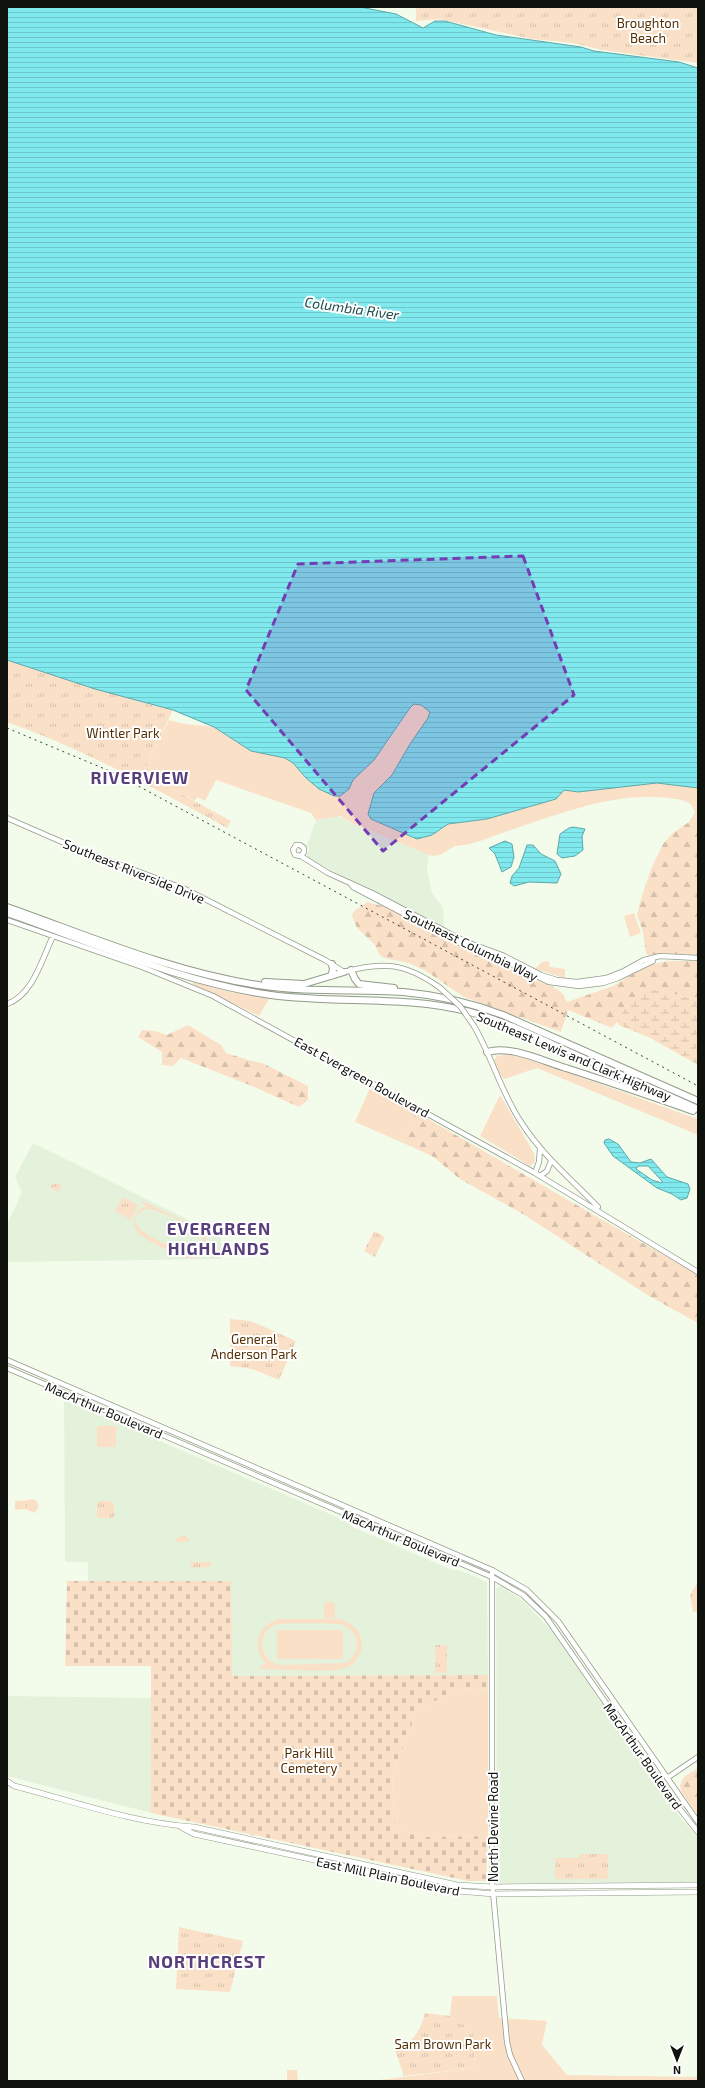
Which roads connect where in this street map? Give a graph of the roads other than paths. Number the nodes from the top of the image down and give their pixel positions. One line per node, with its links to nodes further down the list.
1 (7, 818): 8 (street, Southeast Riverside Drive)
2 (301, 856): 7 (street, Southeast Columbia Way)
3 (7, 907): 12 (highway, Southeast Lewis and Clark Highway)
4 (7, 913): 17 (highway, Southeast Lewis and Clark Highway)
5 (7, 920): 6 (street, East Evergreen Boulevard)
6 (54, 936): 14 (street); 21 (street, East Evergreen Boulevard)
7 (698, 958)
8 (332, 964): 10 (street, Southeast Riverside Drive); 11 (highway)
9 (351, 970): 10 (street); 13 (highway); 15 (street, bridge)
10 (344, 972): 11 (highway)
11 (331, 976): 12 (highway)
12 (236, 981): 13 (highway, Southeast Lewis and Clark Highway)
13 (423, 994): 16 (highway, Southeast Lewis and Clark Highway)
14 (7, 1004)
15 (487, 1052): 18 (highway); 19 (street)
16 (698, 1101)
17 (698, 1109)
18 (698, 1112)
19 (540, 1149): 20 (street); 21 (street)
20 (551, 1161): 21 (street); 22 (street)
21 (538, 1174): 22 (street, East Evergreen Boulevard)
22 (603, 1213): 23 (street, East Evergreen Boulevard)
23 (698, 1272)
24 (7, 1360): 26 (street, MacArthur Boulevard)
25 (7, 1368): 27 (street, MacArthur Boulevard)
26 (492, 1570): 27 (street, North Devine Road); 29 (street, MacArthur Boulevard)
27 (492, 1577): 35 (street, MacArthur Boulevard); 39 (street, North Devine Road)
28 (698, 1757): 29 (street)
29 (667, 1778): 33 (street, MacArthur Boulevard)
30 (7, 1781): 32 (main road, East Mill Plain Boulevard)
31 (7, 1786): 32 (main road, East Mill Plain Boulevard)
32 (14, 1786): 34 (main road, East Mill Plain Boulevard)
33 (698, 1822)
34 (178, 1826): 39 (main road, East Mill Plain Boulevard); 43 (main road, East Mill Plain Boulevard)
35 (698, 1832)
36 (620, 1885): 37 (main road, East Mill Plain Boulevard); 38 (main road, East Mill Plain Boulevard); 42 (main road)
37 (698, 1885)
38 (578, 1886): 39 (main road, East Mill Plain Boulevard); 41 (main road)
39 (493, 1887): 43 (street, North Devine Road)
40 (698, 1892): 42 (main road, East Mill Plain Boulevard)
41 (538, 1893): 42 (main road, East Mill Plain Boulevard); 43 (main road, East Mill Plain Boulevard)
42 (586, 1893)
43 (494, 1894): 44 (street, North Devine Road)
44 (522, 2081)

